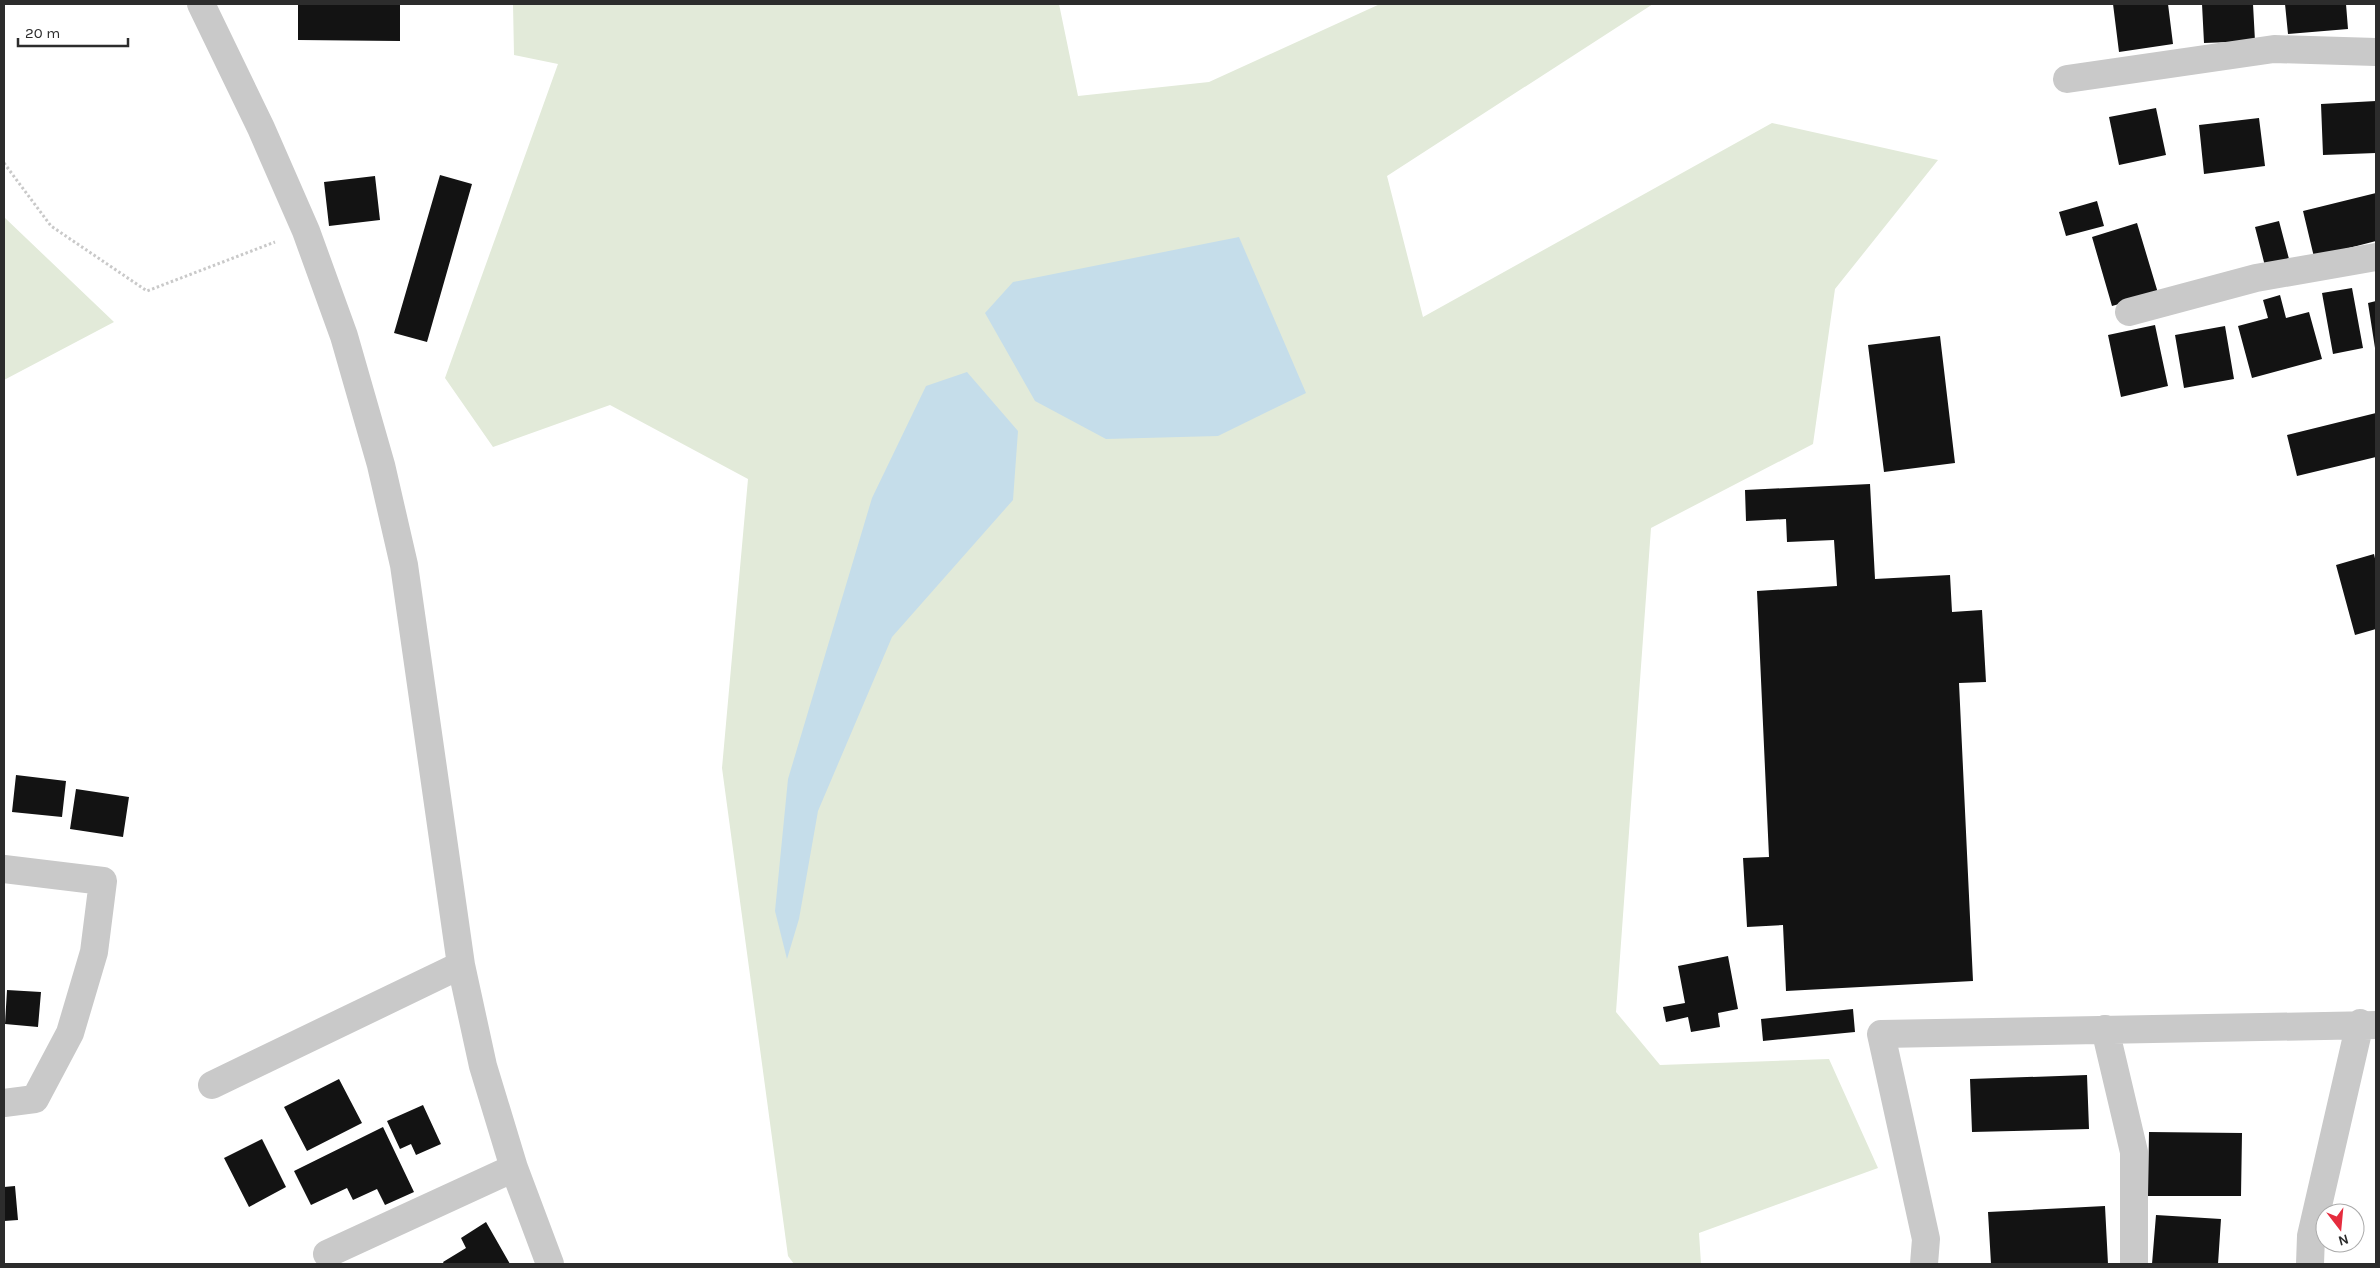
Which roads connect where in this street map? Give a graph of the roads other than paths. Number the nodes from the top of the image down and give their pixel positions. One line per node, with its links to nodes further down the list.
1 (200, 4): 7 (street)
2 (2376, 52): 3 (street)
3 (2067, 79)
4 (2376, 257): 5 (street)
5 (2129, 312)
6 (4, 868): 11 (street)
7 (461, 965): 10 (street); 12 (street)
8 (2368, 1024): 9 (street); 17 (street)
9 (2105, 1029): 15 (street); 16 (street)
10 (212, 1085)
11 (4, 1103)
12 (514, 1168): 13 (street); 14 (street)
13 (327, 1254)
14 (550, 1264)
15 (1924, 1264)
16 (2134, 1264)
17 (2310, 1264)

